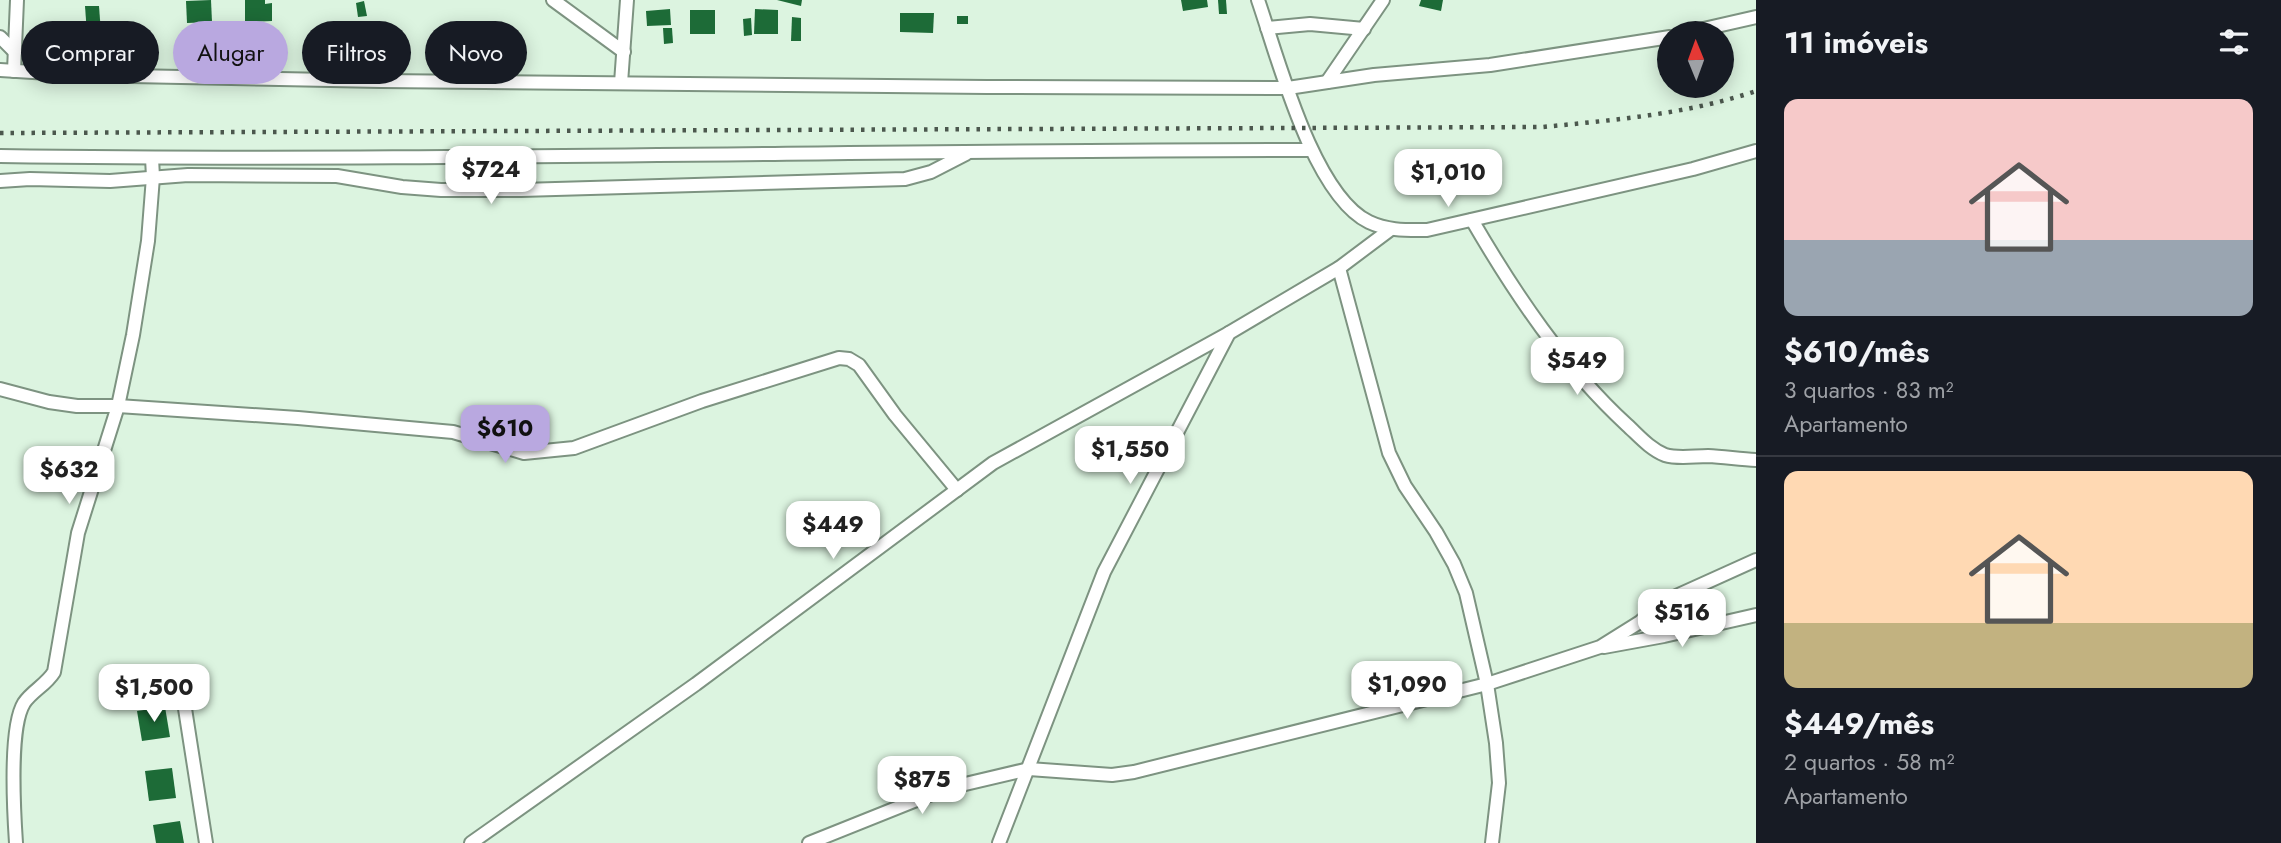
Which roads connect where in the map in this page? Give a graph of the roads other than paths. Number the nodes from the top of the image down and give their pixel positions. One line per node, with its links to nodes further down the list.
1 (18, 0): 12 (street)
2 (553, 0): 13 (street)
3 (627, 0): 13 (street)
4 (1258, 0): 8 (street)
5 (1383, 0): 9 (street)
6 (1756, 17): 7 (street)
7 (1734, 22)
8 (1267, 28): 9 (street); 18 (street)
9 (1364, 29): 16 (street)
10 (0, 37): 12 (street)
11 (1657, 39): 16 (street)
12 (15, 52): 15 (street)
13 (624, 52): 17 (street)
14 (0, 70): 15 (street)
15 (14, 71): 17 (street)
16 (1327, 82): 18 (street)
17 (621, 83): 18 (street)
18 (1288, 88): 19 (street)
19 (1311, 150): 21 (street); 27 (street)
20 (1756, 151): 26 (street)
21 (969, 152): 23 (street); 24 (street)
22 (0, 156): 23 (street)
23 (152, 158): 24 (street)
24 (153, 177): 25 (street); 31 (street)
25 (0, 181)
26 (1472, 220): 27 (street); 32 (street)
27 (1391, 229): 28 (street)
28 (1339, 268): 29 (street); 38 (street)
29 (1229, 333): 33 (street); 39 (street)
30 (0, 389): 31 (street)
31 (118, 406): 33 (street); 41 (street)
32 (1756, 460)
33 (957, 490): 40 (street)
34 (1756, 560): 36 (street)
35 (1756, 615): 36 (street)
36 (1600, 647): 38 (street)
37 (181, 683): 42 (street)
38 (1487, 684): 39 (street); 45 (street)
39 (1029, 769): 43 (street); 44 (street)
40 (477, 841)
41 (16, 843)
42 (206, 843)
43 (809, 843)
44 (999, 843)
45 (1492, 843)

